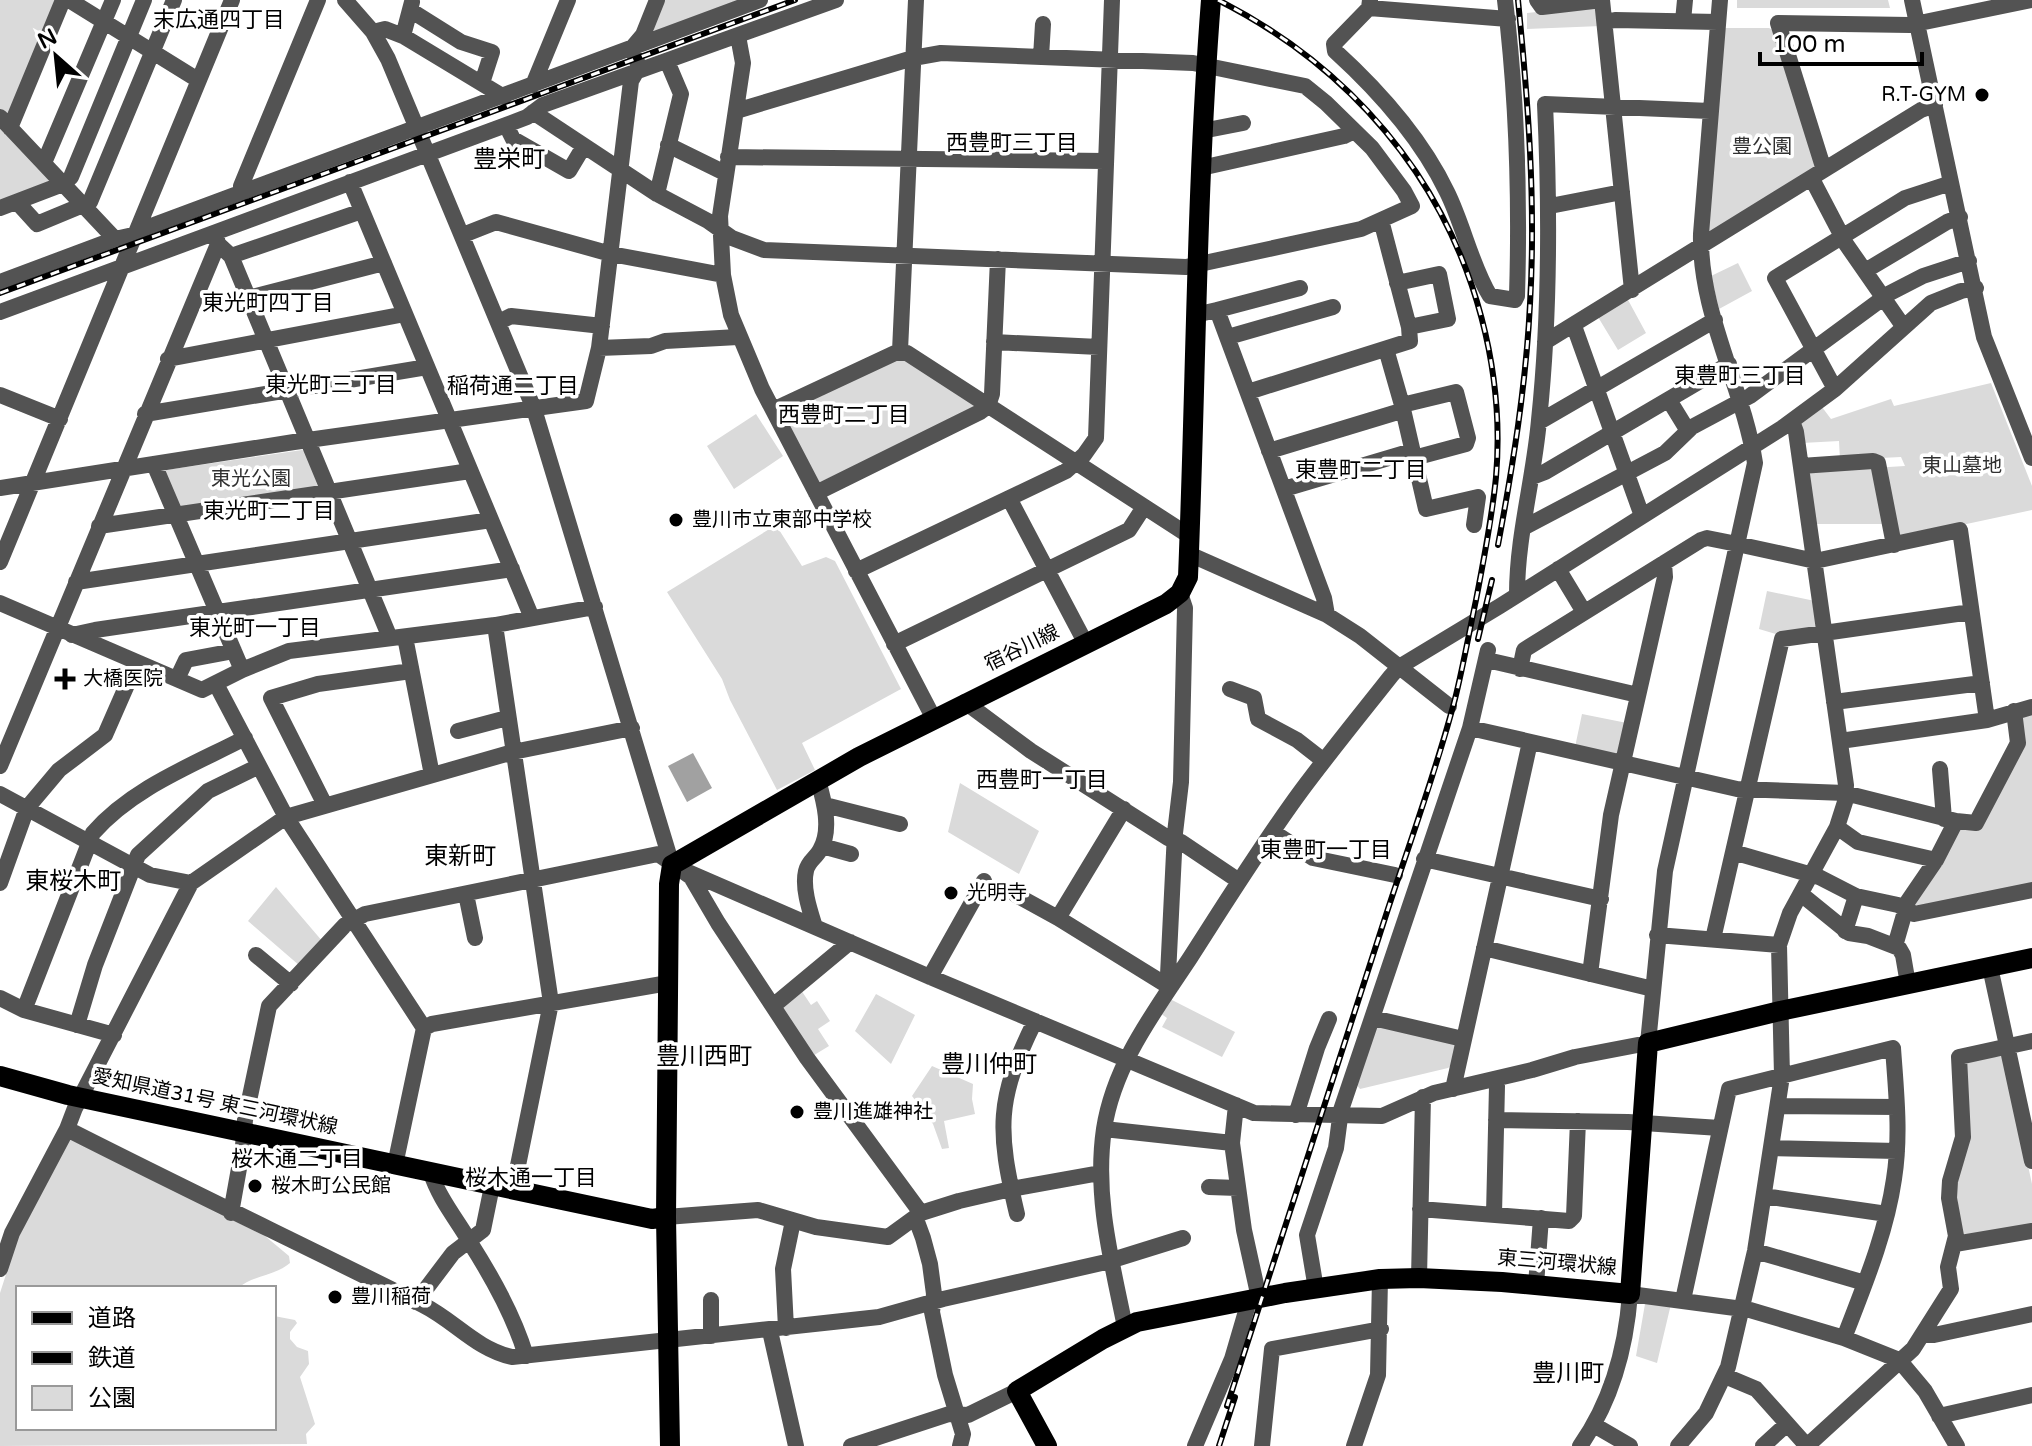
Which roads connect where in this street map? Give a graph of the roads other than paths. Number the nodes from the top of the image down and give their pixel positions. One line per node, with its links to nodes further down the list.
1 (63, 0): 53 (street)
2 (69, 0): 29 (street)
3 (113, 0): 29 (street)
4 (144, 0): 35 (street)
5 (174, 0): 37 (street)
6 (232, 0): 44 (street)
7 (318, 0): 73 (street)
8 (345, 0): 32 (street)
9 (568, 0): 46 (street)
10 (657, 0): 36 (street)
11 (760, 0): 36 (street)
12 (836, 0): 34 (street)
13 (916, 0): 39 (street)
14 (1112, 0): 40 (street)
15 (1211, 0): 42 (main road)
16 (1505, 0): 25 (street)
17 (1537, 0): 18 (street)
18 (1602, 0): 27 (street)
19 (1685, 0): 26 (street)
20 (1720, 0): 28 (street)
21 (1912, 0): 31 (street)
22 (2031, 0): 31 (street)
23 (1369, 4): 25 (street); 25 (street)
24 (412, 5): 33 (street); 45 (street)
25 (1508, 19)
26 (1683, 21): 27 (street); 28 (street)
27 (1605, 22): 49 (street)
28 (1718, 22): 51 (street)
29 (104, 23): 35 (street); 64 (street)
30 (1043, 24): 38 (street)
31 (1917, 24): 48 (street); 68 (street)
32 (373, 32): 33 (street); 56 (street)
33 (403, 36): 45 (street)
34 (738, 36): 41 (street); 50 (street)
35 (129, 37): 37 (street); 71 (street)
36 (632, 48): 43 (street); 46 (street)
37 (153, 52): 44 (street); 76 (street)
38 (1041, 57): 39 (street); 40 (street)
39 (913, 58): 50 (street); 62 (street)
40 (1110, 59): 42 (street); 63 (street)
41 (667, 61): 43 (street); 59 (street)
42 (1205, 64): 57 (main road); 58 (street)
43 (636, 72): 52 (street); 67 (street)
44 (198, 80): 83 (street)
45 (482, 83): 47 (street)
46 (533, 85): 47 (street)
47 (504, 97): 56 (street)
48 (1935, 105): 68 (street); 70 (street)
49 (1615, 108): 51 (street); 72 (street); 77 (street)
50 (736, 111): 65 (street)
51 (1710, 111): 88 (street)
52 (533, 112): 55 (street); 60 (street)
53 (5, 122): 64 (street)
54 (1243, 123): 57 (street)
55 (506, 125): 60 (street); 61 (street)
56 (418, 128): 61 (street); 73 (street)
57 (1202, 131): 66 (main road)
58 (1354, 131): 66 (street); 81 (street)
59 (668, 145): 65 (street); 74 (street)
60 (584, 146): 67 (street)
61 (428, 153): 69 (street); 84 (street)
62 (908, 159): 63 (street); 65 (street); 90 (street)
63 (1105, 161): 95 (street)
64 (44, 163): 71 (street)
65 (727, 165): 82 (street)
66 (1201, 168): 96 (main road)
67 (621, 170): 74 (street); 89 (street)
68 (1818, 174): 85 (street); 88 (street)
69 (350, 182): 79 (street); 86 (street)
70 (1951, 183): 80 (street); 85 (street)
71 (63, 184): 75 (street); 76 (street)
72 (1622, 192): 77 (street); 104 (street)
73 (242, 193): 83 (street)
74 (657, 194): 82 (street)
75 (17, 202): 76 (street); 78 (street)
76 (84, 206): 87 (street)
77 (1550, 206): 122 (street)
78 (0, 208)
79 (362, 211): 91 (street); 94 (street)
80 (1960, 217): 93 (street); 98 (street)
81 (1381, 220): 96 (street); 101 (street)
82 (720, 229): 90 (street); 99 (street)
83 (133, 235): 87 (street); 97 (street)
84 (463, 235): 89 (street); 113 (street)
85 (1842, 235): 98 (street); 126 (street)
86 (217, 238): 91 (street); 97 (street); 128 (street)
87 (115, 239): 100 (street)
88 (1701, 247): 104 (street); 112 (street)
89 (611, 254): 99 (street); 114 (street)
90 (904, 255): 92 (street); 127 (street)
91 (231, 256): 105 (street)
92 (998, 259): 95 (street); 121 (street)
93 (1969, 261): 103 (street); 106 (street)
94 (384, 263): 105 (street); 110 (street)
95 (1103, 264): 96 (street); 123 (street)
96 (1197, 265): 111 (main road)
97 (123, 266): 109 (street); 143 (street)
98 (1865, 271): 106 (street)
99 (723, 275): 118 (street)
100 (0, 282)
101 (1397, 283): 117 (street); 117 (street)
102 (1300, 288): 108 (street)
103 (1976, 288): 116 (street); 153 (street)
104 (1632, 290): 115 (street)
105 (248, 298): 120 (street)
106 (1883, 298): 116 (street); 126 (street)
107 (1333, 307): 119 (street)
108 (1217, 310): 111 (street); 119 (street)
109 (0, 312)
110 (405, 314): 120 (street); 130 (street)
111 (1195, 315): 175 (main road)
112 (1715, 320): 129 (street); 131 (street)
113 (499, 322): 114 (street); 140 (street)
114 (602, 326): 124 (street)
115 (1574, 326): 122 (street); 131 (street)
116 (1903, 326): 132 (street)
117 (1409, 327): 125 (street)
118 (738, 337): 124 (street); 141 (street)
119 (1228, 337): 134 (street)
120 (267, 342): 128 (street); 133 (street)
121 (994, 342): 123 (street); 138 (street)
122 (1545, 342): 146 (street)
123 (1099, 347): 154 (street)
124 (599, 348): 140 (street)
125 (1386, 349): 134 (street); 139 (street)
126 (1813, 349): 132 (street); 137 (street)
127 (900, 351): 138 (street); 141 (street)
128 (168, 359): 142 (street)
129 (1729, 364): 136 (street); 137 (street)
130 (427, 367): 133 (street); 144 (street)
131 (1597, 389): 146 (street); 148 (street)
132 (1835, 389): 145 (street)
133 (287, 391): 142 (street); 149 (street)
134 (1248, 392): 151 (street)
135 (0, 395): 143 (street)
136 (1669, 400): 147 (street); 148 (street)
137 (1740, 403): 147 (street); 150 (street)
138 (988, 406): 154 (street); 165 (street)
139 (1401, 408): 151 (street); 152 (street); 152 (street)
140 (534, 409): 144 (street); 191 (street)
141 (773, 410): 165 (street)
142 (145, 414): 157 (street)
143 (60, 419): 161 (street)
144 (449, 419): 149 (street); 158 (street)
145 (1792, 421): 150 (street); 156 (street)
146 (1539, 422): 160 (street)
147 (1688, 431): 159 (street)
148 (1612, 433): 159 (street); 160 (street)
149 (308, 442): 155 (street); 164 (street)
150 (1752, 446): 169 (street); 176 (street)
151 (1269, 451): 163 (street)
152 (1413, 454): 163 (street); 171 (street)
153 (2032, 458)
154 (1075, 463): 166 (street); 167 (street)
155 (154, 464): 157 (street); 168 (street)
156 (1801, 466): 177 (street); 178 (street)
157 (123, 469): 161 (street); 172 (street)
158 (470, 471): 164 (street); 170 (street)
159 (1626, 474): 169 (street); 173 (street)
160 (1532, 477): 173 (street)
161 (33, 483): 162 (street); 179 (street)
162 (0, 488)
163 (1284, 489): 195 (street)
164 (329, 492): 168 (street); 174 (street)
165 (816, 493): 185 (street)
166 (1009, 498): 183 (street); 185 (street)
167 (1144, 507): 175 (street); 183 (street)
168 (176, 515): 172 (street); 181 (street)
169 (1642, 516): 184 (street)
170 (491, 520): 174 (street); 182 (street)
171 (1474, 525)
172 (99, 526): 186 (street)
173 (1523, 528): 189 (street)
174 (350, 541): 181 (street); 187 (street)
175 (1189, 544): 188 (main road); 195 (street)
176 (1737, 544): 178 (street); 180 (street); 235 (street)
177 (1894, 545): 178 (street); 193 (street)
178 (1815, 561): 199 (street)
179 (0, 562)
180 (1664, 563): 192 (street); 213 (street)
181 (196, 564): 186 (street); 194 (street)
182 (512, 569): 187 (street); 196 (street)
183 (1046, 569): 201 (street); 202 (street)
184 (1558, 569): 189 (street); 192 (street)
185 (856, 571): 201 (street)
186 (76, 582): 198 (street)
187 (370, 591): 194 (street); 200 (street)
188 (1180, 593): 202 (main road, 宿谷川線); 249 (street)
189 (1517, 594): 205 (street)
190 (0, 603): 198 (street)
191 (595, 607): 196 (street); 222 (street)
192 (1584, 612): 206 (street)
193 (1971, 612): 199 (street); 210 (street)
194 (218, 613): 198 (street); 203 (street)
195 (1327, 615): 205 (street)
196 (532, 618): 197 (street)
197 (495, 625): 200 (street); 219 (street)
198 (64, 632): 204 (street); 231 (street)
199 (1825, 632): 215 (street); 237 (street)
200 (398, 638): 207 (street); 208 (street)
201 (894, 644): 220 (street)
202 (1086, 644): 214 (main road, 宿谷川線)
203 (234, 651): 207 (street); 209 (street)
204 (137, 662): 209 (street); 242 (street)
205 (1399, 667): 216 (street); 229 (street)
206 (1520, 669): 213 (street); 223 (street)
207 (242, 670): 211 (street)
208 (411, 671): 234 (street); 240 (street)
209 (177, 679): 211 (street)
210 (1982, 683): 215 (street); 221 (street)
211 (216, 684): 225 (street)
212 (1230, 689): 229 (street)
213 (1638, 695): 230 (street)
214 (965, 702): 220 (main road, 宿谷川線); 243 (street)
215 (1834, 702): 226 (street)
216 (1449, 706)
217 (2032, 707): 218 (street)
218 (2014, 711): 221 (street); 245 (street)
219 (507, 718): 224 (street); 228 (street)
220 (934, 719): 236 (main road, 宿谷川線)
221 (1987, 720): 226 (street)
222 (632, 728): 228 (street); 257 (street)
223 (1470, 728): 227 (street); 254 (street)
224 (458, 731)
225 (245, 738): 232 (street); 250 (street)
226 (1840, 741): 238 (street)
227 (1530, 742): 230 (street); 260 (street)
228 (513, 752): 234 (street); 261 (street)
229 (1324, 761): 248 (street)
230 (1623, 763): 235 (street); 271 (street)
231 (0, 766)
232 (259, 766): 244 (street); 256 (street)
233 (1940, 769): 245 (street)
234 (432, 775): 240 (street)
235 (1684, 777): 237 (street); 277 (street)
236 (818, 780): 241 (street); 257 (main road, 宿谷川線)
237 (1747, 790): 238 (street); 252 (street)
238 (1845, 793): 245 (street); 247 (street)
239 (0, 794): 242 (street)
240 (325, 805): 244 (street)
241 (825, 805): 246 (street); 251 (street)
242 (27, 808): 250 (street); 264 (street)
243 (1124, 809): 249 (street); 273 (street)
244 (286, 817): 265 (street); 274 (street)
245 (1950, 820): 255 (street)
246 (900, 824)
247 (1837, 827): 255 (street); 259 (street)
248 (1273, 832): 258 (street); 263 (street)
249 (1175, 840): 263 (street); 292 (street)
250 (89, 841): 256 (street); 297 (street)
251 (822, 846): 253 (street); 275 (street)
252 (1733, 852): 259 (street); 279 (street)
253 (851, 854)
254 (1424, 859): 260 (street); 299 (street)
255 (1936, 860): 272 (street)
256 (133, 865): 265 (street); 302 (street)
257 (672, 865): 261 (street); 275 (street); 289 (main road); 296 (street)
258 (1395, 875)
259 (1810, 875): 268 (street); 270 (street)
260 (1500, 877): 271 (street); 283 (street)
261 (532, 880): 267 (street); 295 (street)
262 (984, 881): 288 (street)
263 (1239, 881): 292 (street)
264 (0, 883)
265 (191, 883): 304 (street)
266 (2032, 890): 272 (street)
267 (466, 894): 274 (street); 278 (street)
268 (1801, 894): 276 (street); 281 (street)
269 (1016, 895): 273 (street)
270 (1856, 896): 272 (street); 276 (street)
271 (1601, 899): 287 (street)
272 (1907, 910): 282 (street)
273 (1058, 918): 292 (street)
274 (353, 920): 290 (street); 303 (street)
275 (815, 927): 280 (street)
276 (1845, 931): 282 (street)
277 (1657, 935): 279 (street); 293 (street)
278 (475, 938)
279 (1713, 939): 281 (street)
280 (850, 942): 288 (street); 296 (street)
281 (1779, 945): 298 (street)
282 (1895, 946): 291 (street)
283 (1484, 948): 287 (street); 305 (street)
284 (256, 955): 290 (street)
285 (2032, 958): 286 (main road)
286 (1990, 967): 291 (main road); 308 (street)
287 (1590, 974): 293 (street)
288 (930, 977): 301 (street)
289 (668, 983): 295 (street); 348 (main road)
290 (291, 984): 327 (street)
291 (1908, 984): 298 (main road)
292 (1172, 985): 309 (street)
293 (1653, 989): 307 (street)
294 (0, 998): 297 (street)
295 (551, 1003): 303 (street); 340 (street)
296 (773, 1006): 347 (street)
297 (24, 1010): 302 (street)
298 (1780, 1011): 307 (main road); 311 (street)
299 (1373, 1018): 305 (street); 320 (street)
300 (1329, 1019): 319 (street)
301 (1035, 1021): 309 (street); 339 (street)
302 (77, 1025): 304 (street)
303 (424, 1028): 333 (street)
304 (114, 1035): 314 (street)
305 (1463, 1039): 313 (street)
306 (2032, 1041): 308 (street)
307 (1648, 1043): 312 (street); 323 (main road, 東三河環状線)
308 (2006, 1046): 328 (street); 357 (street)
309 (1126, 1060): 316 (street); 326 (street)
310 (0, 1076): 314 (main road, 愛知県道31号 東三河環状線)
311 (1782, 1076): 317 (street); 318 (street); 324 (street)
312 (1494, 1079): 313 (street); 321 (street)
313 (1453, 1089): 315 (street)
314 (81, 1097): 325 (street); 327 (main road, 愛知県道31号 東三河環状線)
315 (1423, 1097): 320 (street); 342 (street)
316 (1236, 1105): 319 (street); 329 (street)
317 (1778, 1106): 318 (street); 330 (street)
318 (1897, 1107): 331 (street)
319 (1296, 1115): 320 (street)
320 (1341, 1116): 365 (street)
321 (1496, 1120): 322 (street); 345 (street)
322 (1578, 1121): 323 (street); 349 (street)
323 (1641, 1123): 324 (street); 366 (main road, 東三河環状線)
324 (1720, 1128): 369 (street)
325 (67, 1129): 343 (street); 351 (street)
326 (1104, 1129): 329 (street); 335 (street)
327 (244, 1133): 333 (main road, 愛知県道31号 東三河環状線); 343 (street)
328 (2030, 1138): 332 (street)
329 (1232, 1143): 338 (street)
330 (1771, 1148): 331 (street); 341 (street)
331 (1897, 1151): 346 (street)
332 (2032, 1161)
333 (395, 1165): 334 (main road, 愛知県道31号 東三河環状線)
334 (431, 1173): 336 (main road, 愛知県道31号 東三河環状線); 356 (street)
335 (1100, 1173): 339 (street); 359 (street)
336 (492, 1186): 340 (main road, 愛知県道31号 東三河環状線); 356 (street)
337 (1209, 1187): 338 (street)
338 (1238, 1188): 368 (street)
339 (1011, 1189): 344 (street); 347 (street)
340 (513, 1190): 348 (main road, 愛知県道31号 東三河環状線)
341 (1764, 1196): 346 (street); 358 (street)
342 (1420, 1209): 345 (street); 361 (street)
343 (231, 1213): 370 (street)
344 (1017, 1214)
345 (1494, 1214): 349 (street)
346 (1887, 1214): 363 (street)
347 (918, 1216): 353 (street); 354 (street)
348 (666, 1217): 350 (street); 380 (main road)
349 (1541, 1218): 364 (street)
350 (793, 1221): 353 (street); 376 (street)
351 (6, 1231): 360 (street)
352 (2032, 1231): 357 (street)
353 (888, 1237): 354 (street)
354 (923, 1238): 371 (street)
355 (1183, 1238): 359 (street)
356 (470, 1241): 370 (street); 381 (street)
357 (1955, 1244): 377 (street)
358 (1755, 1251): 363 (street); 372 (street)
359 (1112, 1259): 371 (street); 374 (street)
360 (0, 1269)
361 (1419, 1278): 362 (main road, 東三河環状線); 364 (main road, 東三河環状線)
362 (1380, 1279): 365 (main road, 東三河環状線); 375 (street)
363 (1865, 1283): 379 (street)
364 (1536, 1285): 366 (main road, 東三河環状線)
365 (1316, 1289): 368 (main road, 東三河環状線)
366 (1630, 1294): 369 (street); 389 (street)
367 (711, 1300): 378 (street)
368 (1254, 1300): 374 (main road, 東三河環状線); 396 (street)
369 (1683, 1300): 372 (street)
370 (416, 1302): 381 (street)
371 (934, 1303): 376 (street); 386 (street)
372 (1742, 1309): 379 (street); 383 (street)
373 (2032, 1314): 377 (street)
374 (1125, 1327): 384 (main road, 東三河環状線)
375 (1381, 1329): 397 (street); 398 (street)
376 (778, 1330): 378 (street); 392 (street)
377 (1923, 1335): 382 (street)
378 (711, 1336): 380 (street)
379 (1844, 1338): 382 (street)
380 (668, 1339): 381 (street); 391 (main road)
381 (526, 1356)
382 (1899, 1360): 387 (street); 390 (street)
383 (1725, 1376): 388 (street); 401 (street)
384 (1017, 1391): 386 (street); 395 (main road)
385 (2032, 1395): 387 (street)
386 (957, 1414): 393 (street); 394 (street)
387 (1939, 1416): 403 (street)
388 (1787, 1424): 390 (street); 402 (street)
389 (1594, 1425): 399 (street); 400 (street)
390 (1809, 1445)
391 (670, 1446)
392 (796, 1446)
393 (851, 1446)
394 (960, 1446)
395 (1047, 1446)
396 (1195, 1446)
397 (1262, 1446)
398 (1354, 1446)
399 (1580, 1446)
400 (1630, 1446)
401 (1678, 1446)
402 (1763, 1446)
403 (1957, 1446)

